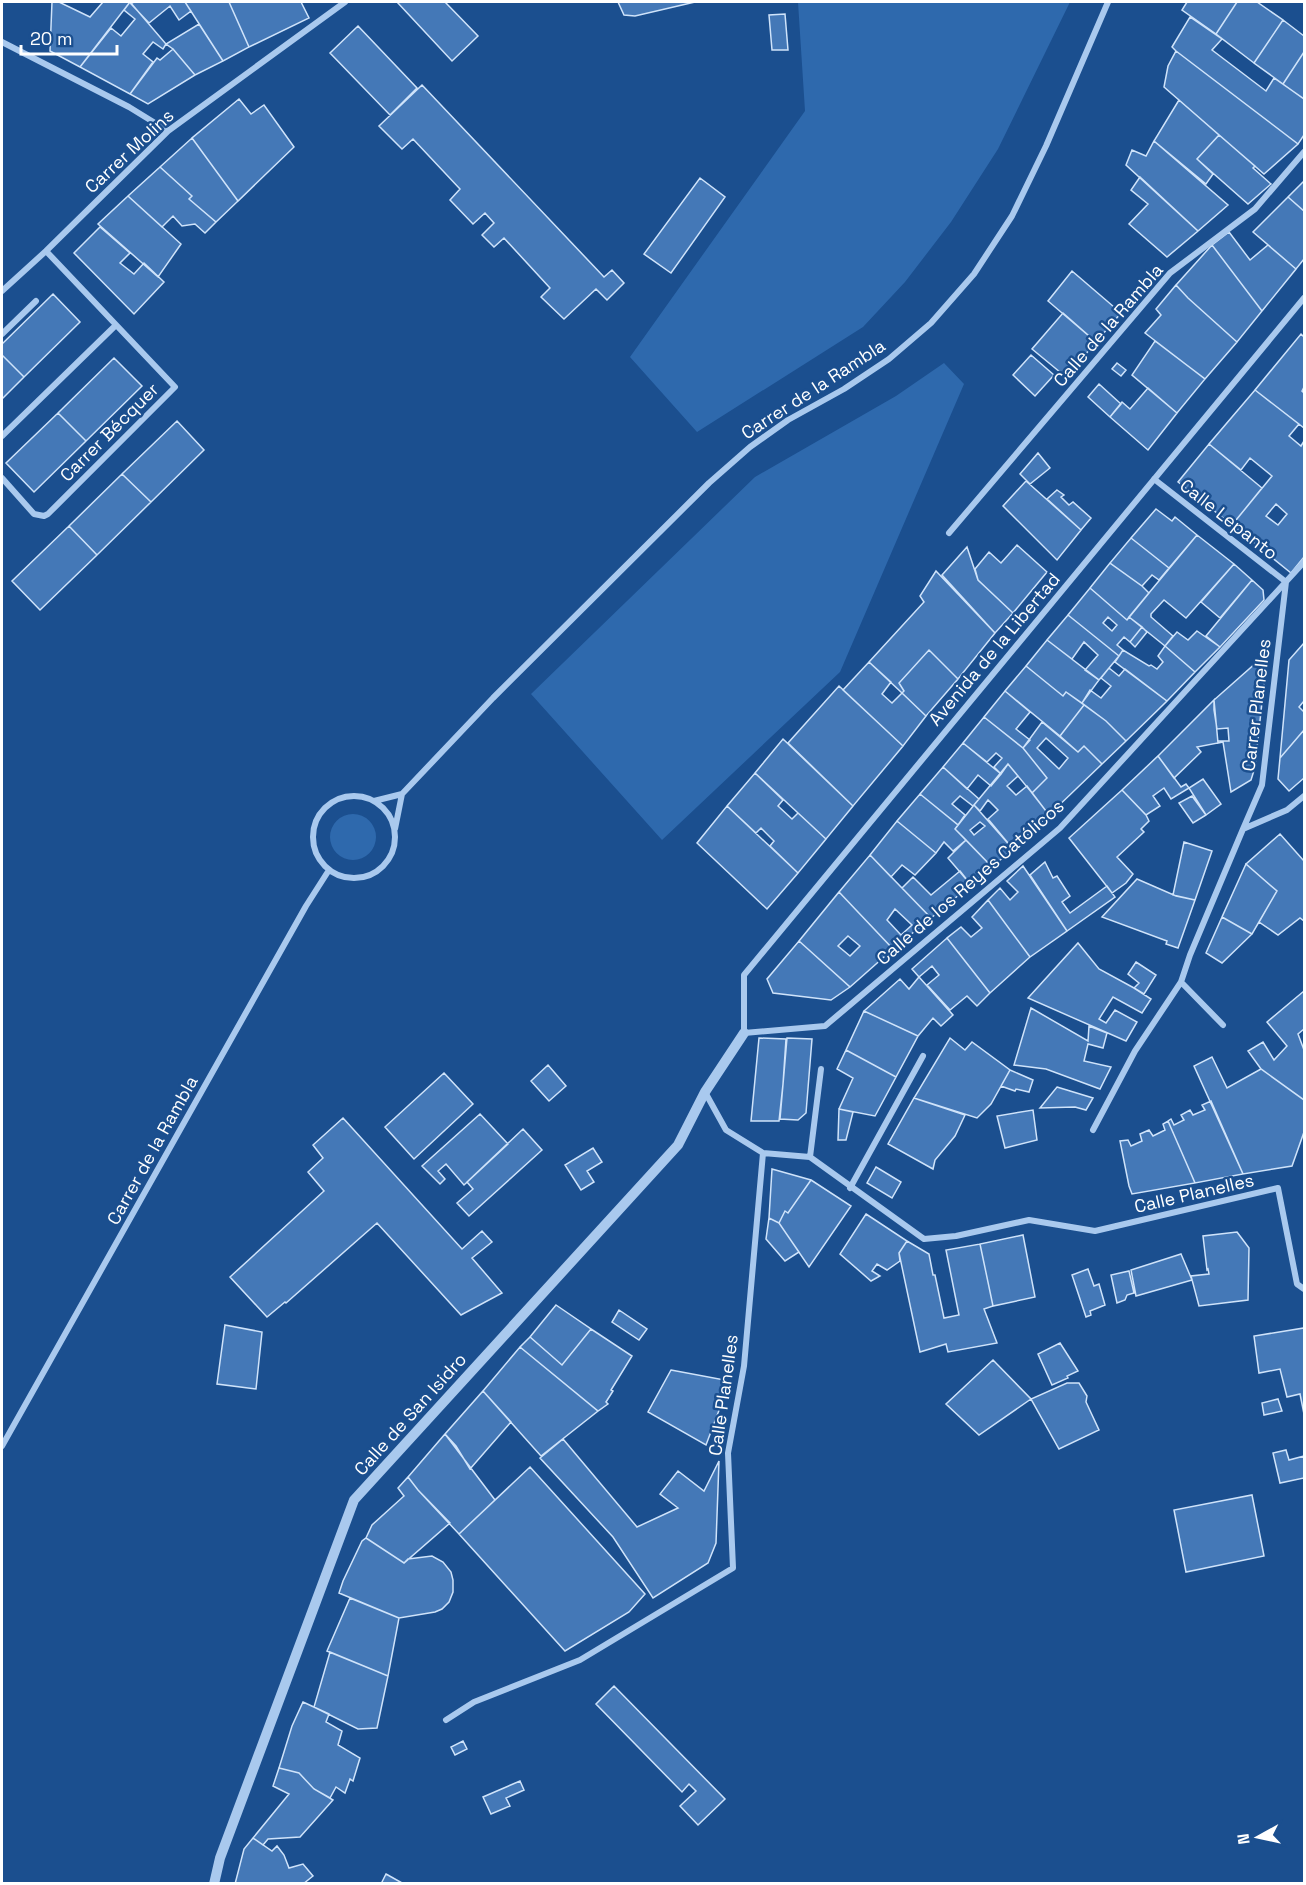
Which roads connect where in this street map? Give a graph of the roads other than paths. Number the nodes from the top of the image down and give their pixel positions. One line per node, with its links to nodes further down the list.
1 (345, 2): 4 (street, Carrer Molins)
2 (1108, 2): 18 (street, Carrer de la Rambla)
3 (2, 42): 4 (street)
4 (168, 131): 6 (street, Carrer Molins)
5 (1305, 152): 15 (street, Calle de la Rambla)
6 (46, 251): 7 (street, Carrer Molins); 10 (street, Carrer Bécquer)
7 (2, 291)
8 (1305, 298): 14 (street, Avenida de la Libertad)
9 (36, 301): 11 (street)
10 (116, 325): 12 (street); 13 (street, Carrer Bécquer)
11 (2, 334)
12 (2, 436)
13 (2, 478)
14 (1154, 479): 17 (street, Calle Lepanto); 26 (street, Avenida de la Libertad)
15 (950, 533)
16 (1305, 562): 17 (street, Calle de los Reyes Católicos)
17 (1286, 582): 21 (street, Carrer Planelles); 26 (street, Calle de los Reyes Católicos)
18 (402, 794): 20 (street); 22 (street)
19 (1305, 796): 21 (street)
20 (374, 801): 22 (street); 23 (street)
21 (1243, 829): 24 (street, Carrer Planelles)
22 (395, 830): 23 (street)
23 (329, 870): 35 (street, Carrer de la Rambla)
24 (1181, 982): 25 (street); 30 (street, Carrer Planelles)
25 (1224, 1025)
26 (744, 1033): 29 (street, Calle de San Isidro)
27 (923, 1056): 33 (street)
28 (821, 1069): 32 (street)
29 (705, 1092): 31 (street); 37 (street, Calle de San Isidro)
30 (1093, 1130)
31 (763, 1153): 32 (street); 36 (street, Calle Planelles)
32 (810, 1157): 33 (street, Calle Planelles)
33 (850, 1188): 34 (street, Calle Planelles)
34 (1305, 1289)
35 (2, 1446)
36 (446, 1720)
37 (214, 1884)

